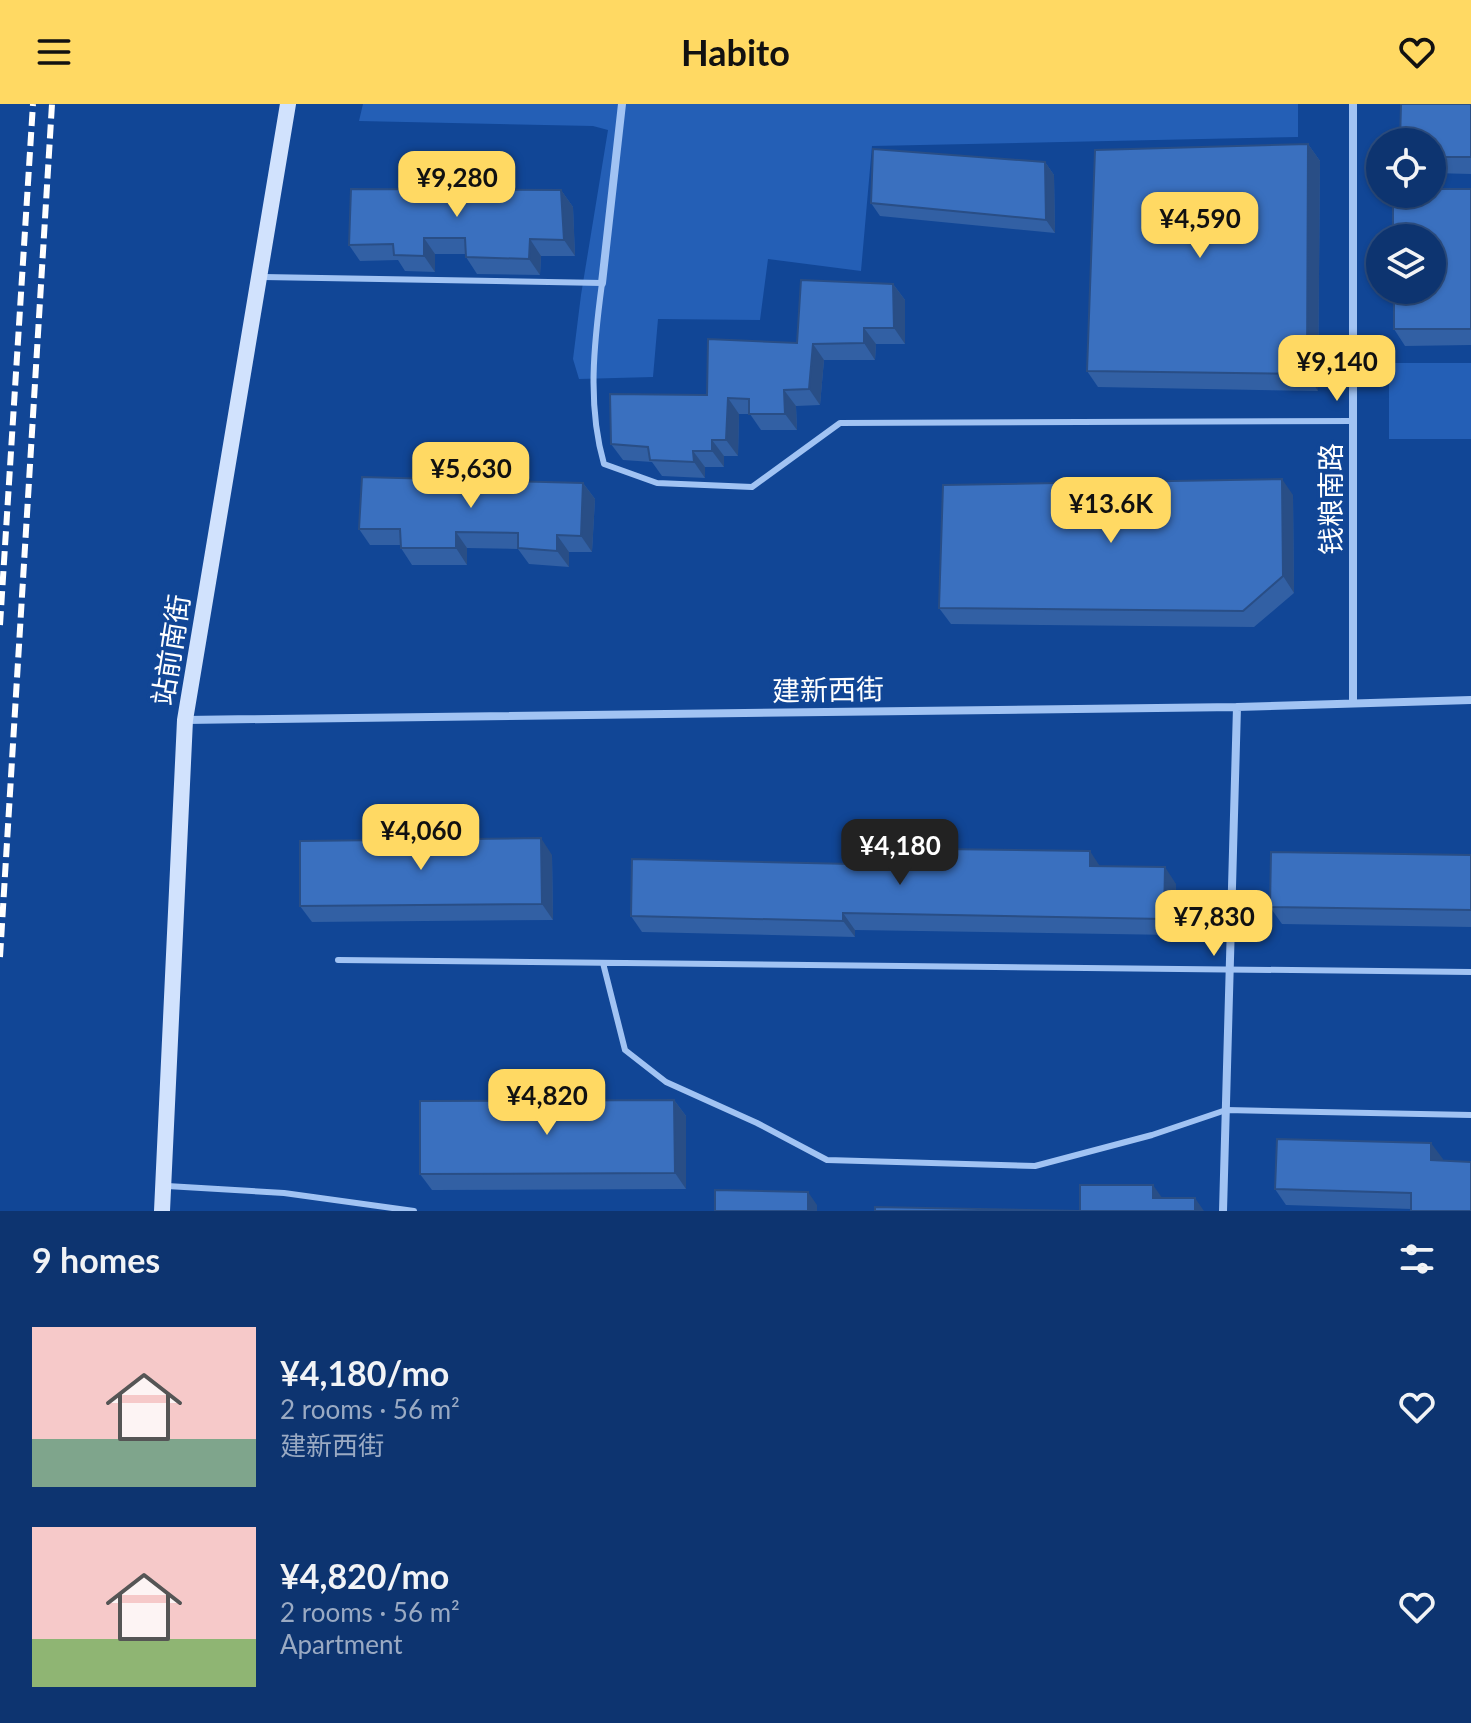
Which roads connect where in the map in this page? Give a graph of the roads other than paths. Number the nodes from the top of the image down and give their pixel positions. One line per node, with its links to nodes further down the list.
1 (288, 104): 4 (main road, 站前南街)
2 (622, 104): 5 (street)
3 (1353, 104): 6 (street, 钱粮南路)
4 (259, 277): 5 (lane); 10 (main road, 站前南街)
5 (602, 283): 6 (lane)
6 (1353, 421): 8 (street, 钱粮南路)
7 (1471, 700): 8 (street, 建新西街)
8 (1353, 702): 9 (street, 建新西街)
9 (1237, 707): 10 (street, 建新西街); 13 (street)
10 (185, 720): 17 (main road, 站前南街)
11 (338, 960): 12 (lane)
12 (603, 963): 13 (lane); 15 (lane)
13 (1230, 970): 14 (lane); 15 (street)
14 (1471, 972)
15 (1226, 1110): 16 (lane); 20 (street)
16 (1471, 1115)
17 (163, 1186): 18 (main road, 站前南街); 19 (lane)
18 (162, 1211)
19 (414, 1211)
20 (1223, 1211)

